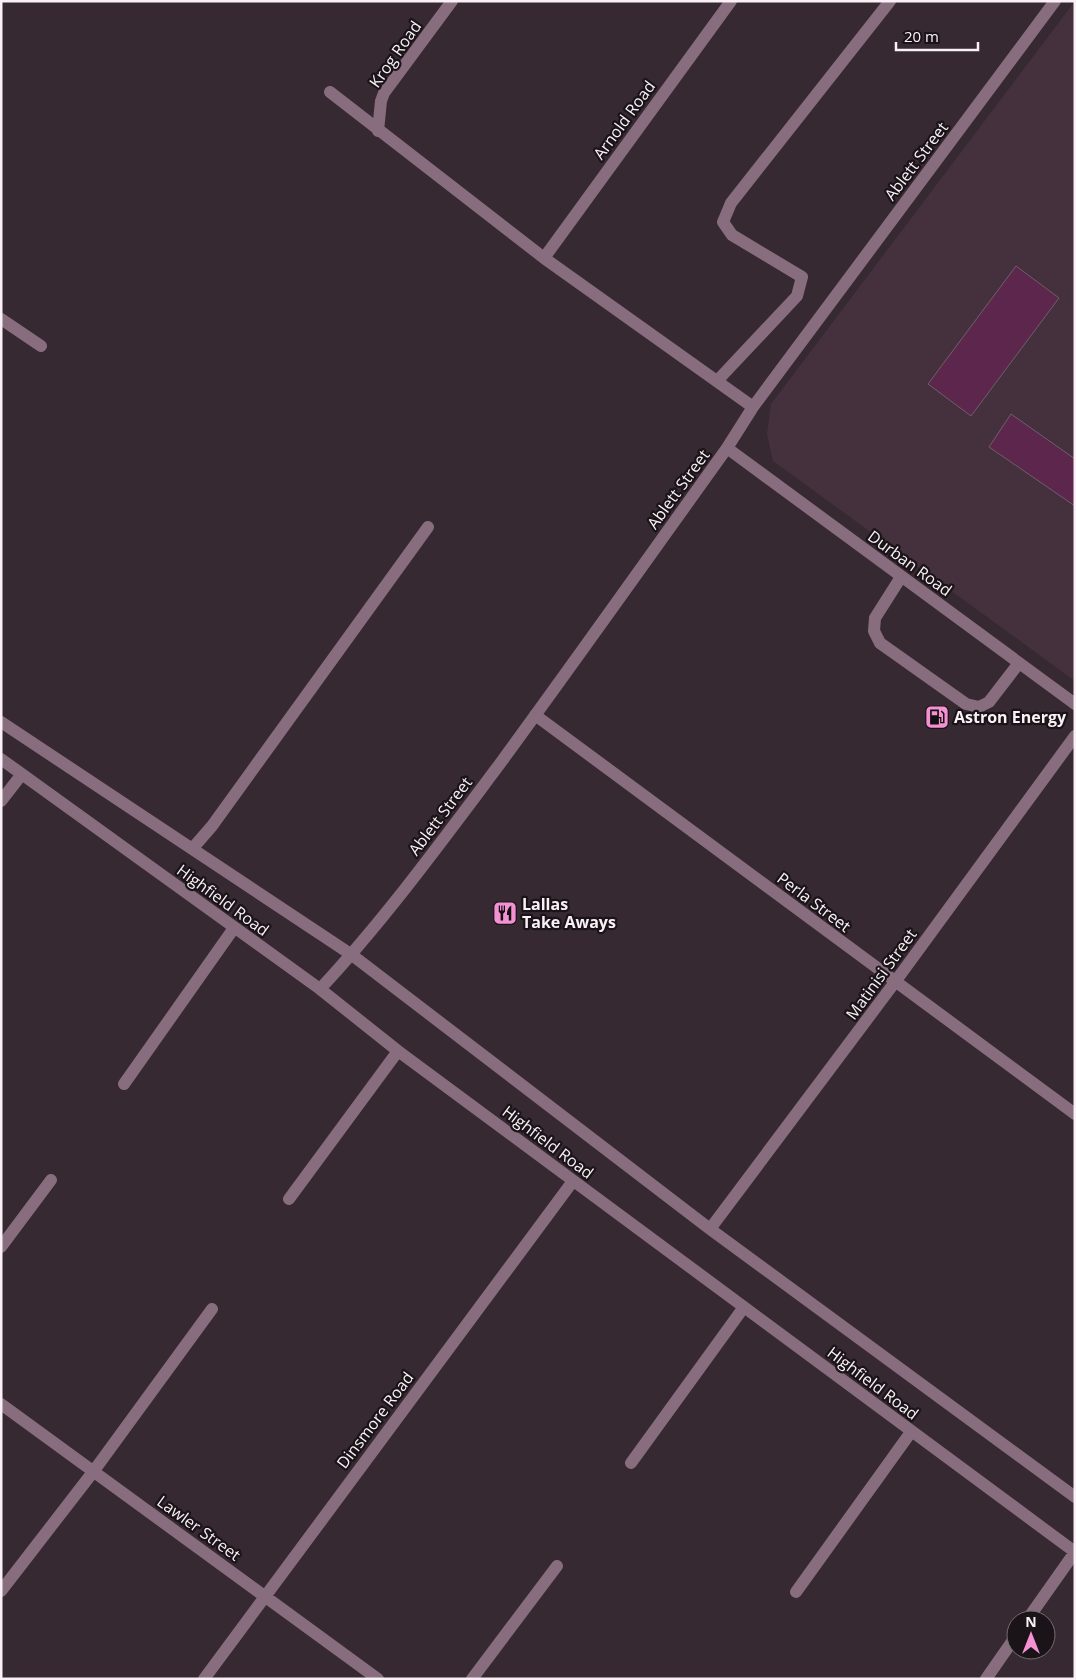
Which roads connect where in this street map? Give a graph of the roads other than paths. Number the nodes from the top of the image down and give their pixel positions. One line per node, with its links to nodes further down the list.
1 (452, 1): 6 (street, Krog Road)
2 (731, 1): 7 (street, Arnold Road)
3 (890, 1): 10 (street)
4 (1055, 1): 11 (street, Ablett Street)
5 (330, 92): 6 (street)
6 (378, 131): 7 (street)
7 (544, 258): 10 (street)
8 (1, 319): 9 (street)
9 (41, 346)
10 (717, 381): 11 (street)
11 (753, 407): 12 (street, Ablett Street)
12 (727, 448): 14 (street, Durban Road); 17 (street, Ablett Street)
13 (428, 528): 23 (street)
14 (901, 576): 15 (street, Durban Road); 15 (street)
15 (1019, 663): 16 (street, Durban Road)
16 (1075, 704)
17 (535, 716): 25 (street, Ablett Street); 26 (street, Perla Street)
18 (1, 722): 23 (street, Highfield Road)
19 (1075, 736): 26 (street, Matinisi Street)
20 (1, 759): 21 (street, Highfield Road)
21 (22, 774): 22 (street); 24 (street, Highfield Road)
22 (1, 801)
23 (192, 849): 25 (street, Highfield Road)
24 (234, 928): 27 (street, Highfield Road); 29 (street)
25 (352, 955): 27 (street, Ablett Street); 34 (street, Highfield Road)
26 (895, 982): 30 (street, Perla Street); 34 (street, Matinisi Street)
27 (320, 989): 28 (street, Highfield Road)
28 (398, 1051): 32 (street, Highfield Road); 33 (street)
29 (124, 1084)
30 (1075, 1114)
31 (51, 1180): 35 (street)
32 (573, 1181): 36 (street, Highfield Road); 47 (street, Dinsmore Road)
33 (289, 1199)
34 (710, 1229): 42 (street, Highfield Road)
35 (1, 1247)
36 (744, 1307): 39 (street, Highfield Road); 40 (street)
37 (212, 1308): 41 (street)
38 (1, 1404): 41 (street, Lawler Street)
39 (911, 1432): 43 (street, Highfield Road); 46 (street)
40 (631, 1463)
41 (93, 1472): 45 (street); 47 (street, Lawler Street)
42 (1075, 1497)
43 (1075, 1552): 48 (street)
44 (558, 1566): 52 (street)
45 (1, 1591)
46 (796, 1592)
47 (265, 1596): 50 (street, Dinsmore Road); 51 (street, Lawler Street)
48 (1034, 1610)
49 (1006, 1650): 53 (street)
50 (204, 1679)
51 (378, 1679)
52 (472, 1679)
53 (986, 1679)

